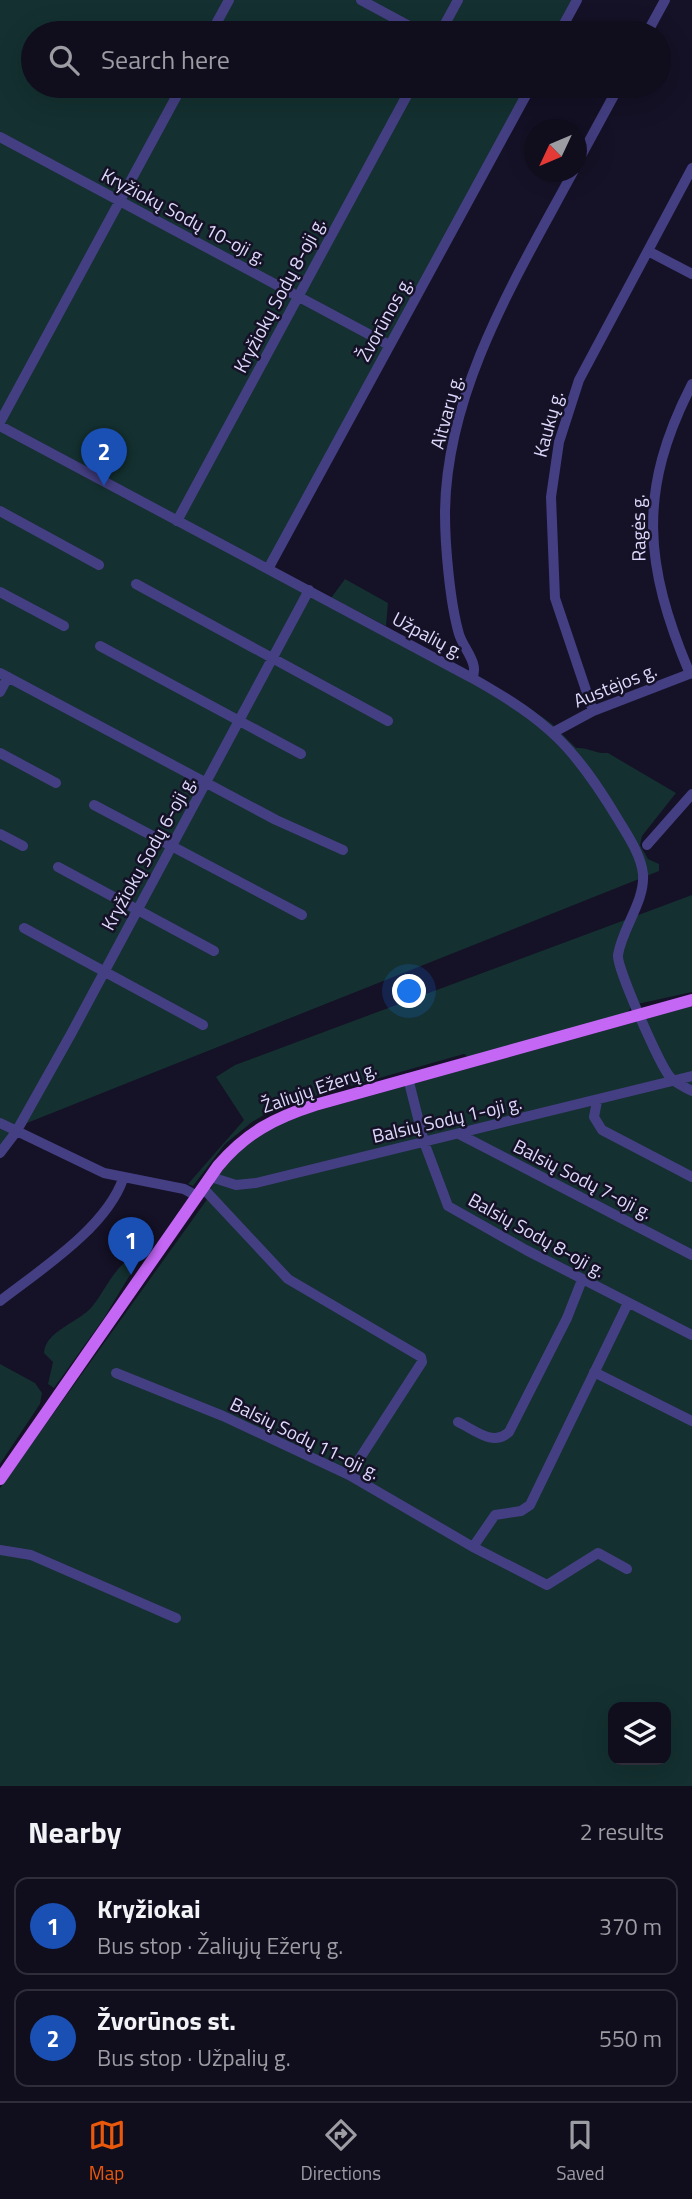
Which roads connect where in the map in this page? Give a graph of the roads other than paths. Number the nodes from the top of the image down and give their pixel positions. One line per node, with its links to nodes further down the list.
1 (229, 0): 6 (street)
2 (361, 0): 7 (street)
3 (458, 0): 8 (street)
4 (577, 0): 9 (street)
5 (665, 0): 10 (street)
6 (218, 21)
7 (400, 21)
8 (447, 21)
9 (566, 21)
10 (654, 21)
11 (176, 98): 19 (street)
12 (405, 98): 22 (street, Kryžiokų Sodų 8-oji g.)
13 (520, 98): 23 (street, Žvorūnos g.)
14 (612, 98): 16 (street)
15 (0, 137): 19 (street, Kryžiokų Sodų 10-oji g.)
16 (587, 145)
17 (692, 168): 20 (street, Kaukų g.)
18 (568, 182): 38 (street, Aitvarų g.)
19 (120, 202): 22 (street, Kryžiokų Sodų 10-oji g.); 25 (street)
20 (648, 251): 21 (street); 40 (street, Kaukų g.)
21 (692, 274)
22 (298, 296): 23 (street, Kryžiokų Sodų 10-oji g.); 27 (street, Kryžiokų Sodų 8-oji g.)
23 (389, 345): 29 (street, Žvorūnos g.)
24 (692, 384): 36 (street, Ragės g.)
25 (0, 424): 27 (street, Užpalių g.)
26 (0, 510): 28 (street)
27 (177, 521): 29 (street, Užpalių g.)
28 (99, 565)
29 (268, 569): 31 (street, Užpalių g.)
30 (136, 584): 35 (street)
31 (309, 590): 35 (street, Kryžiokų Sodų 6-oji g.); 38 (street, Užpalių g.)
32 (0, 592): 33 (street)
33 (64, 626)
34 (100, 646): 41 (street)
35 (272, 658): 41 (street, Kryžiokų Sodų 6-oji g.); 42 (street)
36 (691, 673): 40 (street, Austėjos g.)
37 (4, 675): 39 (street); 47 (street)
38 (472, 678): 43 (street, Užpalių g.)
39 (0, 692)
40 (593, 711): 43 (street, Austėjos g.)
41 (239, 720): 45 (street); 47 (street, Kryžiokų Sodų 6-oji g.)
42 (388, 720)
43 (554, 732): 62 (street, Užpalių g.)
44 (0, 753): 46 (street)
45 (301, 754)
46 (56, 783)
47 (206, 784): 53 (street, Kryžiokų Sodų 6-oji g.); 54 (street)
48 (692, 794): 51 (street)
49 (94, 805): 53 (street)
50 (0, 834): 52 (street)
51 (647, 845)
52 (23, 846)
53 (170, 846): 56 (street, Kryžiokų Sodų 6-oji g.); 57 (street)
54 (343, 850)
55 (58, 867): 56 (street)
56 (138, 909): 59 (street); 60 (street, Kryžiokų Sodų 6-oji g.)
57 (302, 915)
58 (24, 928): 60 (street)
59 (214, 951)
60 (103, 971): 63 (street); 70 (street, Kryžiokų Sodų 6-oji g.)
61 (692, 1000): 62 (main road, Žaliųjų Ežerų g.)
62 (640, 1014): 65 (main road, Žaliųjų Ežerų g.); 66 (street, Užpalių g.)
63 (202, 1025)
64 (692, 1076): 66 (street, Balsių Sodų 1-oji g.)
65 (408, 1078): 72 (street, Balsių Sodų 8-oji g.); 74 (main road, Žaliųjų Ežerų g.)
66 (673, 1080): 67 (street); 68 (street, Balsių Sodų 1-oji g.)
67 (692, 1091)
68 (597, 1101): 71 (street, Balsių Sodų 1-oji g.); 75 (street)
69 (0, 1123): 70 (street)
70 (16, 1132): 73 (street, Kryžiokų Sodų 6-oji g.); 76 (street)
71 (458, 1134): 72 (street, Balsių Sodų 1-oji g.); 78 (street, Balsių Sodų 7-oji g.)
72 (424, 1142): 74 (street, Balsių Sodų 1-oji g.); 79 (street, Balsių Sodų 8-oji g.)
73 (0, 1153)
74 (211, 1177): 77 (main road, Žaliųjų Ežerų g.)
75 (692, 1177)
76 (123, 1179): 77 (street); 80 (street)
77 (200, 1192): 87 (street); 88 (main road, Žaliųjų Ežerų g.)
78 (692, 1255)
79 (582, 1280): 81 (street, Balsių Sodų 8-oji g.); 86 (street)
80 (0, 1301)
81 (628, 1303): 82 (street, Balsių Sodų 8-oji g.); 83 (street)
82 (692, 1335)
83 (594, 1372): 85 (street); 89 (street)
84 (116, 1373): 87 (street, Balsių Sodų 11-oji g.)
85 (692, 1421)
86 (458, 1422)
87 (349, 1475): 89 (street, Balsių Sodų 11-oji g.)
88 (0, 1479)
89 (472, 1547): 91 (street, Balsių Sodų 11-oji g.)
90 (0, 1550): 92 (street)
91 (627, 1569)
92 (176, 1618)

